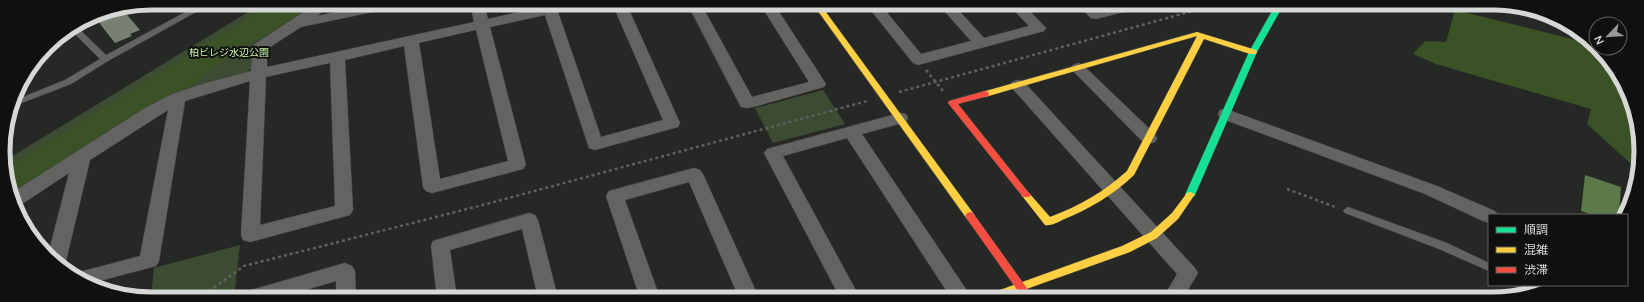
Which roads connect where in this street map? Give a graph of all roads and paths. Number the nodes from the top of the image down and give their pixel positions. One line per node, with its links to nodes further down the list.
1 (158, 10): 18 (lane)
2 (316, 10): 19 (street)
3 (363, 10): 19 (street)
4 (479, 10): 20 (street)
5 (538, 10): 20 (street)
6 (550, 10): 7 (street)
7 (622, 10)
8 (697, 10): 9 (street)
9 (771, 10)
10 (820, 10): 33 (street)
11 (878, 10): 28 (street)
12 (950, 10): 24 (street)
13 (1021, 10): 24 (street)
14 (1091, 10): 15 (street)
15 (1115, 10)
16 (1196, 10): 31 (path)
17 (1277, 10): 25 (street)
18 (170, 11): 27 (lane)
19 (293, 25): 30 (street)
20 (482, 25): 23 (street); 23 (street)
21 (77, 31): 27 (lane)
22 (1201, 36): 25 (street); 29 (street); 40 (street)
23 (411, 40): 26 (street)
24 (981, 44): 28 (street)
25 (1253, 52): 37 (street)
26 (337, 57): 30 (street); 30 (street)
27 (105, 59): 35 (lane)
28 (918, 60): 31 (path)
29 (1078, 68): 32 (street); 40 (street)
30 (259, 73): 34 (street)
31 (936, 82): 33 (path); 36 (path)
32 (1018, 85): 36 (street); 43 (street)
33 (884, 96): 38 (street); 54 (path)
34 (178, 98): 41 (street); 50 (street)
35 (19, 101)
36 (952, 103): 43 (street)
37 (1226, 114): 46 (street); 47 (street)
38 (900, 118): 39 (street); 51 (street)
39 (852, 131): 61 (street); 62 (street)
40 (1149, 138): 43 (street)
41 (82, 156): 44 (street); 48 (street)
42 (1287, 189): 45 (path)
43 (1114, 190): 47 (street)
44 (18, 199)
45 (1348, 212): 49 (lane)
46 (1488, 216)
47 (1154, 234): 51 (street); 65 (street)
48 (57, 256)
49 (1488, 267)
50 (88, 277)
51 (1022, 288): 63 (street); 64 (street)
52 (142, 292): 53 (path)
53 (156, 292)
54 (205, 292)
55 (272, 292): 56 (street)
56 (346, 292)
57 (446, 292): 58 (street)
58 (547, 292)
59 (648, 292): 60 (street)
60 (746, 292)
61 (847, 292)
62 (958, 292)
63 (1009, 292)
64 (1025, 292)
65 (1177, 292)

